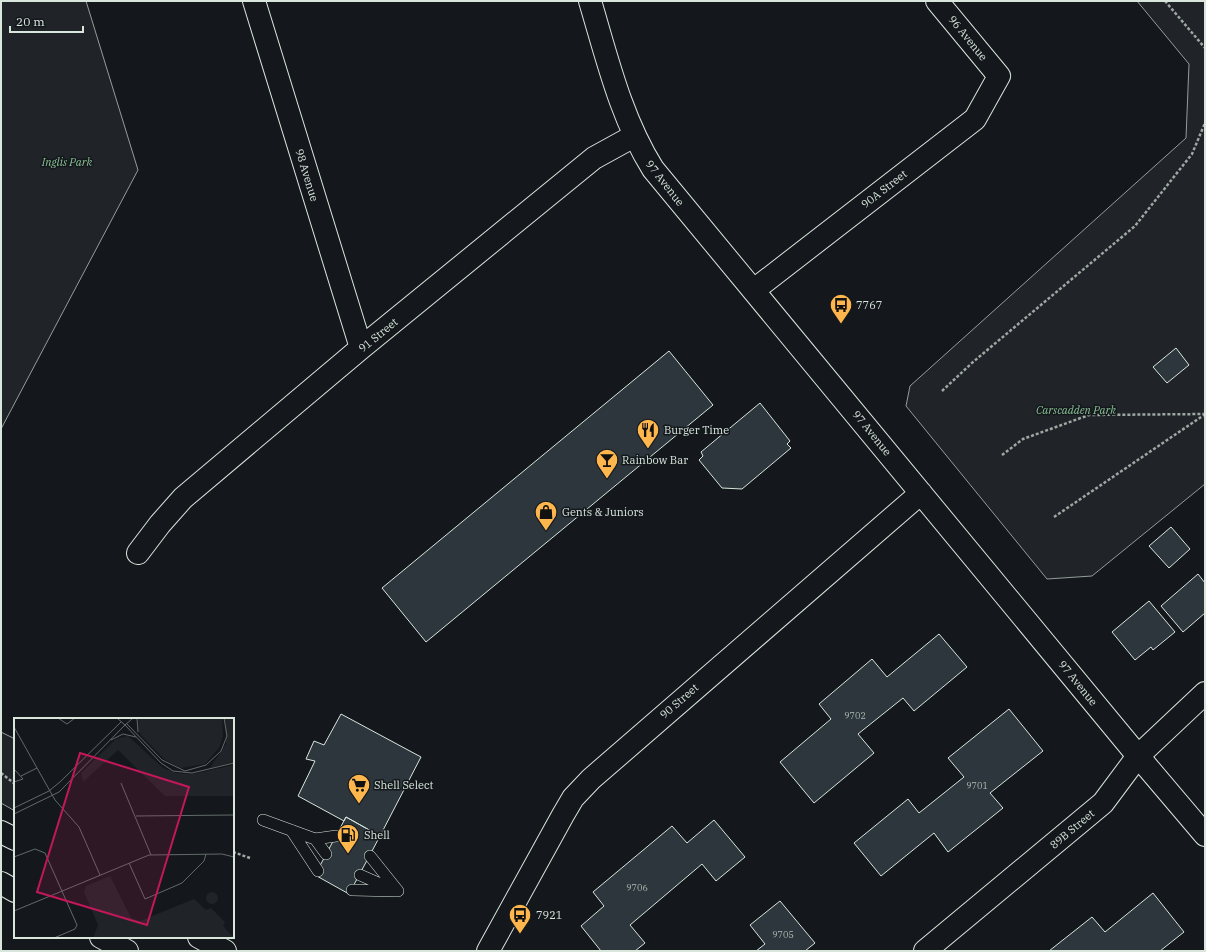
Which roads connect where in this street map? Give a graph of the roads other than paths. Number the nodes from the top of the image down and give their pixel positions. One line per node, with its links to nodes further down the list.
1 (254, 1): 7 (street, 98 Avenue)
2 (590, 1): 5 (street, 97 Avenue)
3 (937, 1): 4 (street, 96 Avenue)
4 (999, 76): 6 (street, 90A Street)
5 (634, 136): 6 (street, 97 Avenue); 7 (street, 91 Street)
6 (754, 290): 8 (street, 97 Avenue)
7 (361, 348): 9 (street, 91 Street)
8 (921, 493): 11 (street, 97 Avenue); 31 (street, 90 Street)
9 (138, 553)
10 (1205, 693): 11 (street, 89B Street)
11 (1138, 756): 15 (street, 97 Avenue); 32 (street, 89B Street)
12 (263, 820): 13 (lane)
13 (291, 830): 18 (lane); 21 (lane)
14 (1, 832): 17 (street)
15 (1205, 835)
16 (336, 836): 18 (lane)
17 (14, 838)
18 (316, 839): 19 (lane)
19 (326, 854)
20 (370, 856): 26 (lane)
21 (318, 870)
22 (360, 875): 26 (lane)
23 (1, 883): 24 (street)
24 (14, 890)
25 (352, 890): 26 (lane)
26 (398, 891)
27 (102, 938): 29 (street)
28 (201, 938): 30 (street)
29 (126, 951)
30 (225, 951)
31 (488, 951)
32 (925, 951)

